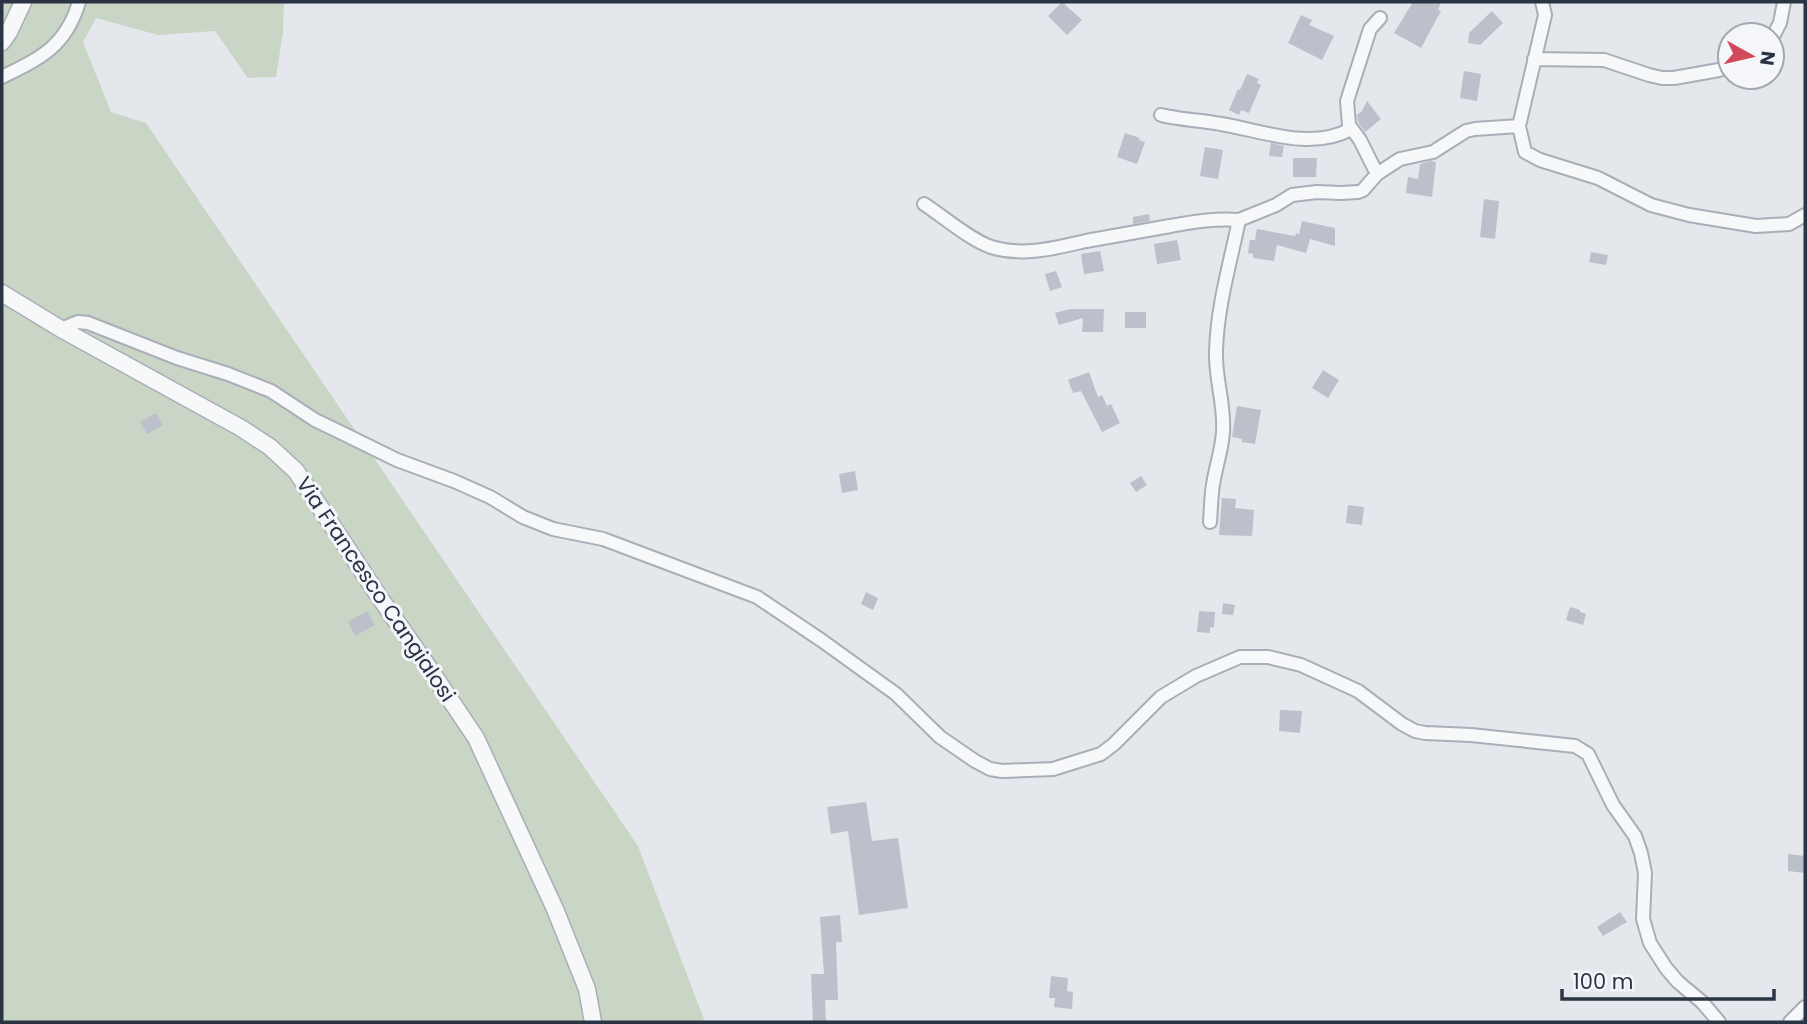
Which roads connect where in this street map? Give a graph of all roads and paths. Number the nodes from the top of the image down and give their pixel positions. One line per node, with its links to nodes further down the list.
1 (23, 2): 7 (street)
2 (79, 2): 10 (street)
3 (1542, 2): 8 (street)
4 (1784, 2): 6 (street)
5 (1380, 18): 13 (street)
6 (1780, 21)
7 (2, 42)
8 (1534, 59): 9 (street); 12 (street)
9 (1716, 71)
10 (2, 77)
11 (1161, 115): 13 (street)
12 (1519, 126): 14 (street); 16 (street)
13 (1351, 129): 14 (street)
14 (1377, 174): 17 (street)
15 (924, 204): 17 (street)
16 (1805, 215)
17 (1238, 220): 20 (street)
18 (2, 293): 19 (street, Via Francesco Cangialosi)
19 (61, 328): 22 (street, Via Francesco Cangialosi); 23 (street)
20 (1210, 522)
21 (1805, 1007): 24 (street)
22 (593, 1022)
23 (1719, 1022)
24 (1790, 1022)

